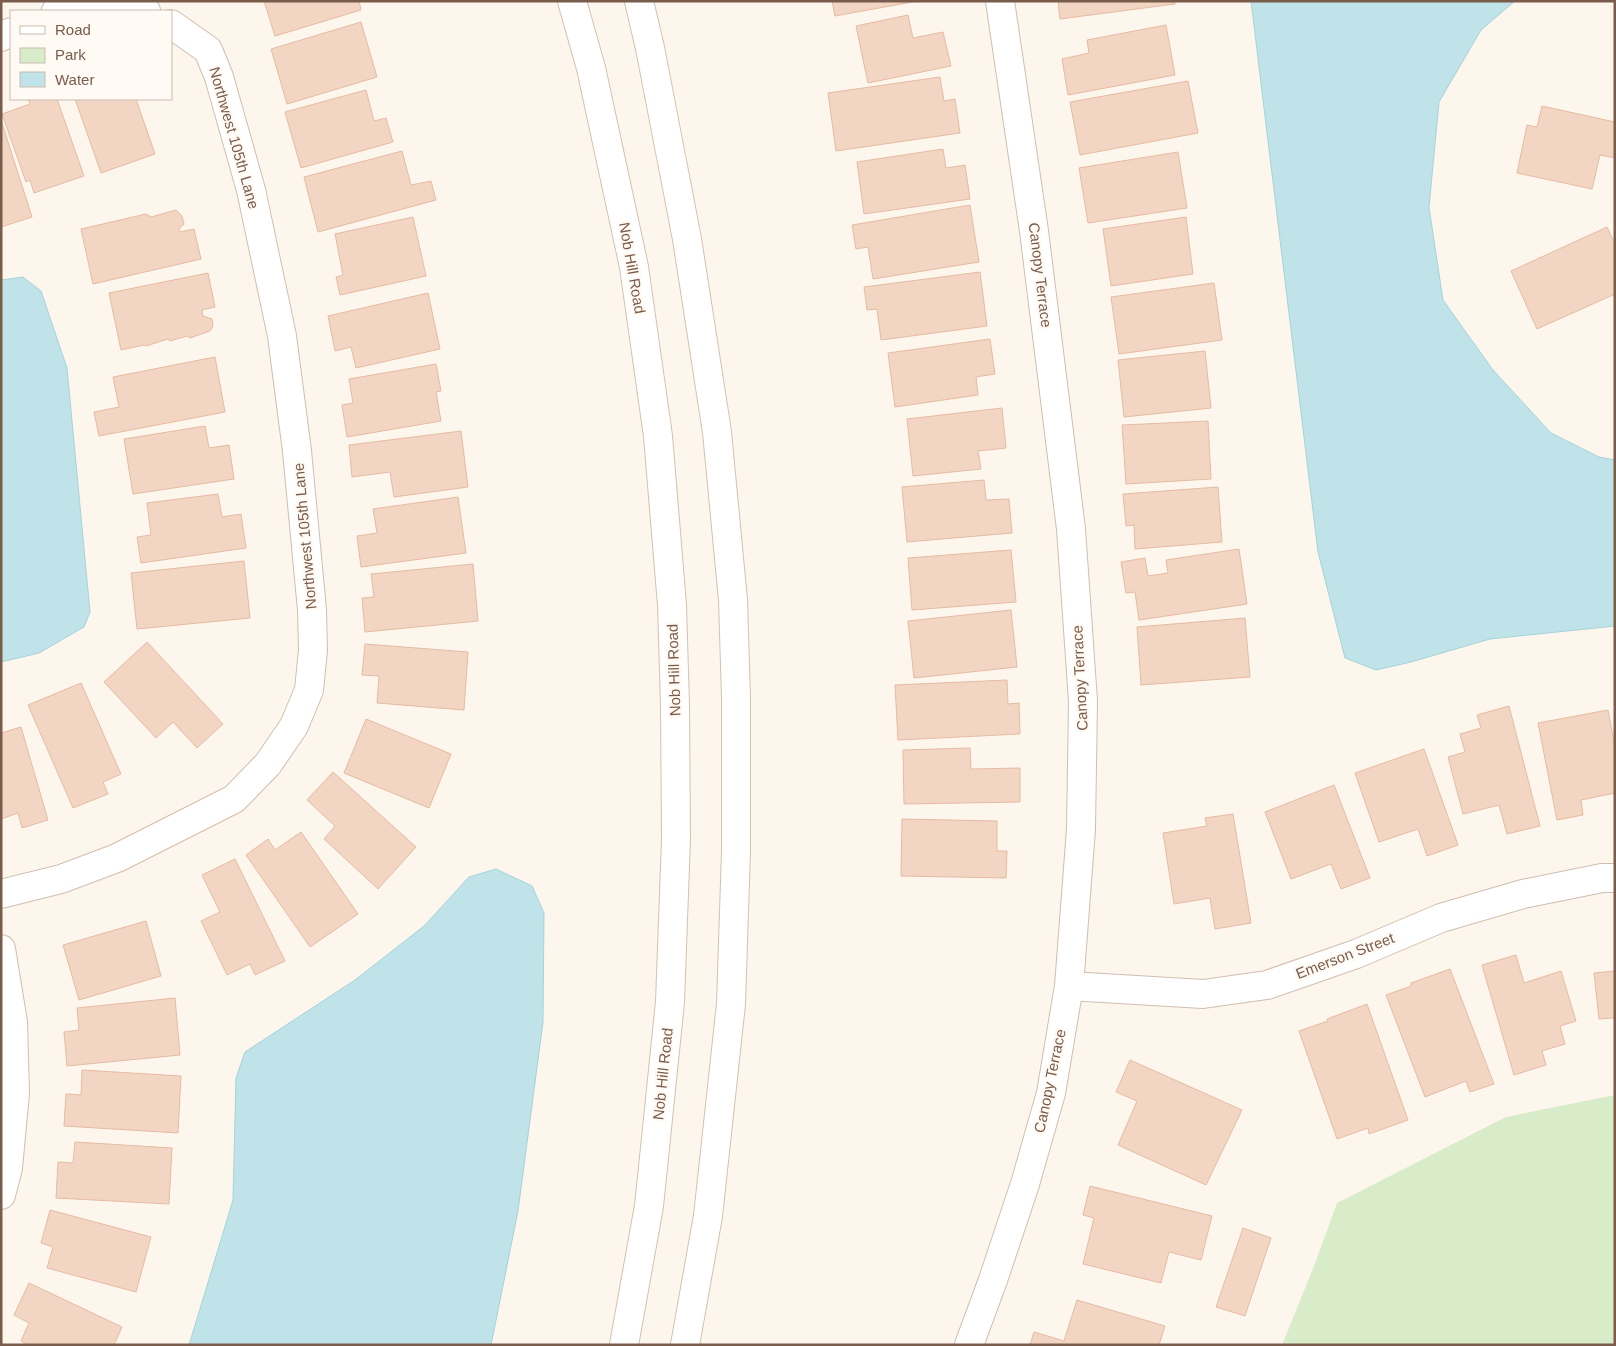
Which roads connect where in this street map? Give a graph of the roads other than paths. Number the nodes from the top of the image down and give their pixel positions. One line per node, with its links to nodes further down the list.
1 (572, 1): 12 (street, Nob Hill Road)
2 (639, 1): 13 (street)
3 (1000, 1): 10 (street, Canopy Terrace)
4 (61, 10): 5 (street)
5 (143, 10)
6 (172, 25): 8 (street, Northwest 105th Lane)
7 (1615, 878): 10 (street, Emerson Street)
8 (1, 894)
9 (1, 949): 11 (street)
10 (1070, 986): 14 (street, Canopy Terrace)
11 (1, 1195)
12 (624, 1345)
13 (685, 1345)
14 (968, 1345)

